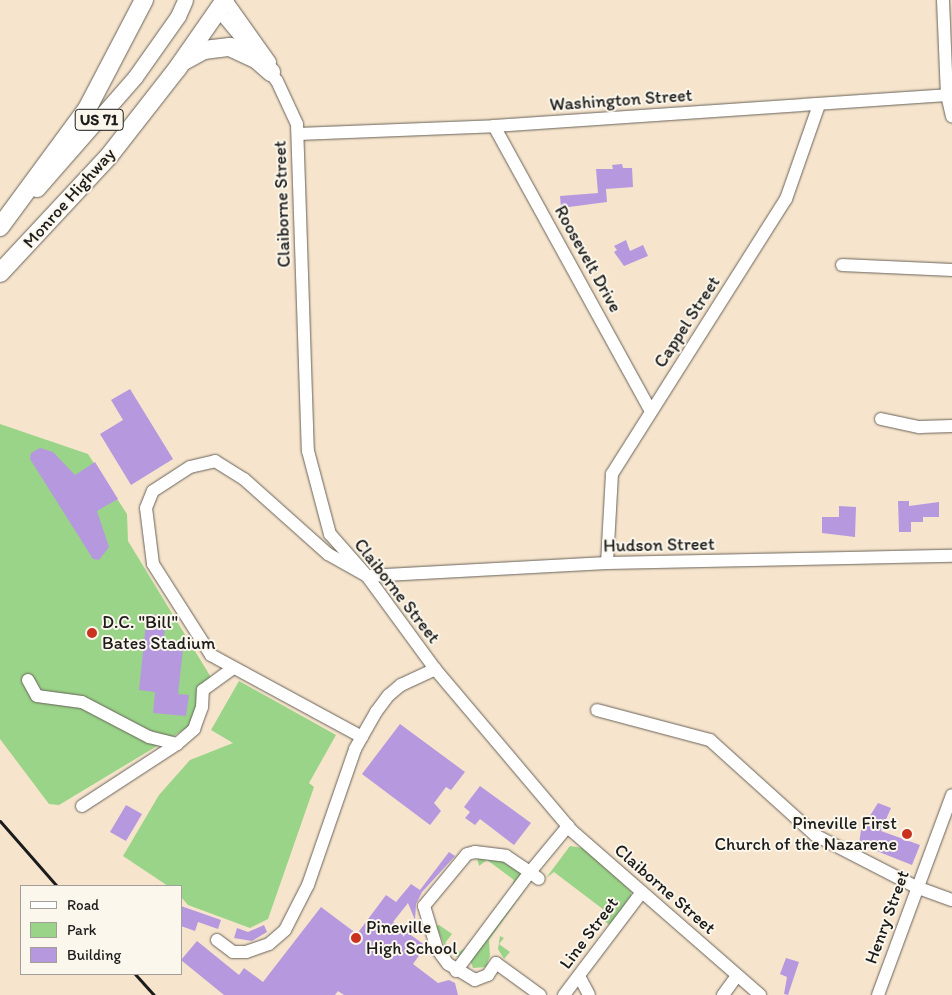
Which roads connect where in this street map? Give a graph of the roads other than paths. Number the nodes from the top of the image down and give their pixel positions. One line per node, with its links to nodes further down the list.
1 (144, 0): 14 (highway, Monroe Highway)
2 (185, 0): 6 (main road, US 71)
3 (196, 0): 6 (main road)
4 (944, 0): 9 (street)
5 (221, 2): 7 (highway, Monroe Highway / US 71); 8 (street, Claiborne Street)
6 (178, 16): 14 (main road, US 71)
7 (177, 68): 8 (highway); 17 (highway, Monroe Highway / US 71)
8 (274, 77): 13 (street, Claiborne Street)
9 (947, 95): 10 (street, Washington Street); 11 (street)
10 (819, 105): 12 (street, Washington Street); 18 (street, Cappel Street)
11 (952, 116)
12 (494, 126): 13 (street, Washington Street); 18 (street, Roosevelt Drive)
13 (298, 134): 23 (street, Claiborne Street)
14 (0, 228)
15 (842, 265): 16 (street)
16 (952, 270)
17 (0, 273)
18 (650, 410): 22 (street, Cappel Street)
19 (881, 420): 20 (street)
20 (952, 426)
21 (952, 556): 22 (street, Hudson Street)
22 (607, 563): 23 (street, Hudson Street)
23 (367, 576): 24 (street); 25 (street, Claiborne Street)
24 (232, 669): 28 (street); 29 (street)
25 (435, 669): 28 (street); 32 (street, Claiborne Street)
26 (28, 680): 29 (street)
27 (597, 710): 36 (street)
28 (362, 737): 39 (street)
29 (177, 744): 31 (street)
30 (952, 795): 36 (street, Henry Street)
31 (82, 806)
32 (568, 826): 34 (street); 37 (street, Claiborne Street)
33 (506, 856): 34 (street); 35 (street); 40 (street)
34 (543, 857): 35 (street)
35 (534, 876): 40 (street)
36 (916, 887): 38 (street); 48 (street, Henry Street)
37 (642, 892): 41 (street, Line Street); 42 (street, Claiborne Street)
38 (952, 900)
39 (217, 940)
40 (460, 965): 43 (street)
41 (579, 976): 44 (street, Line Street); 45 (street)
42 (737, 976): 46 (street); 47 (street, Claiborne Street)
43 (540, 995)
44 (564, 995)
45 (589, 995)
46 (723, 995)
47 (760, 995)
48 (878, 995)

